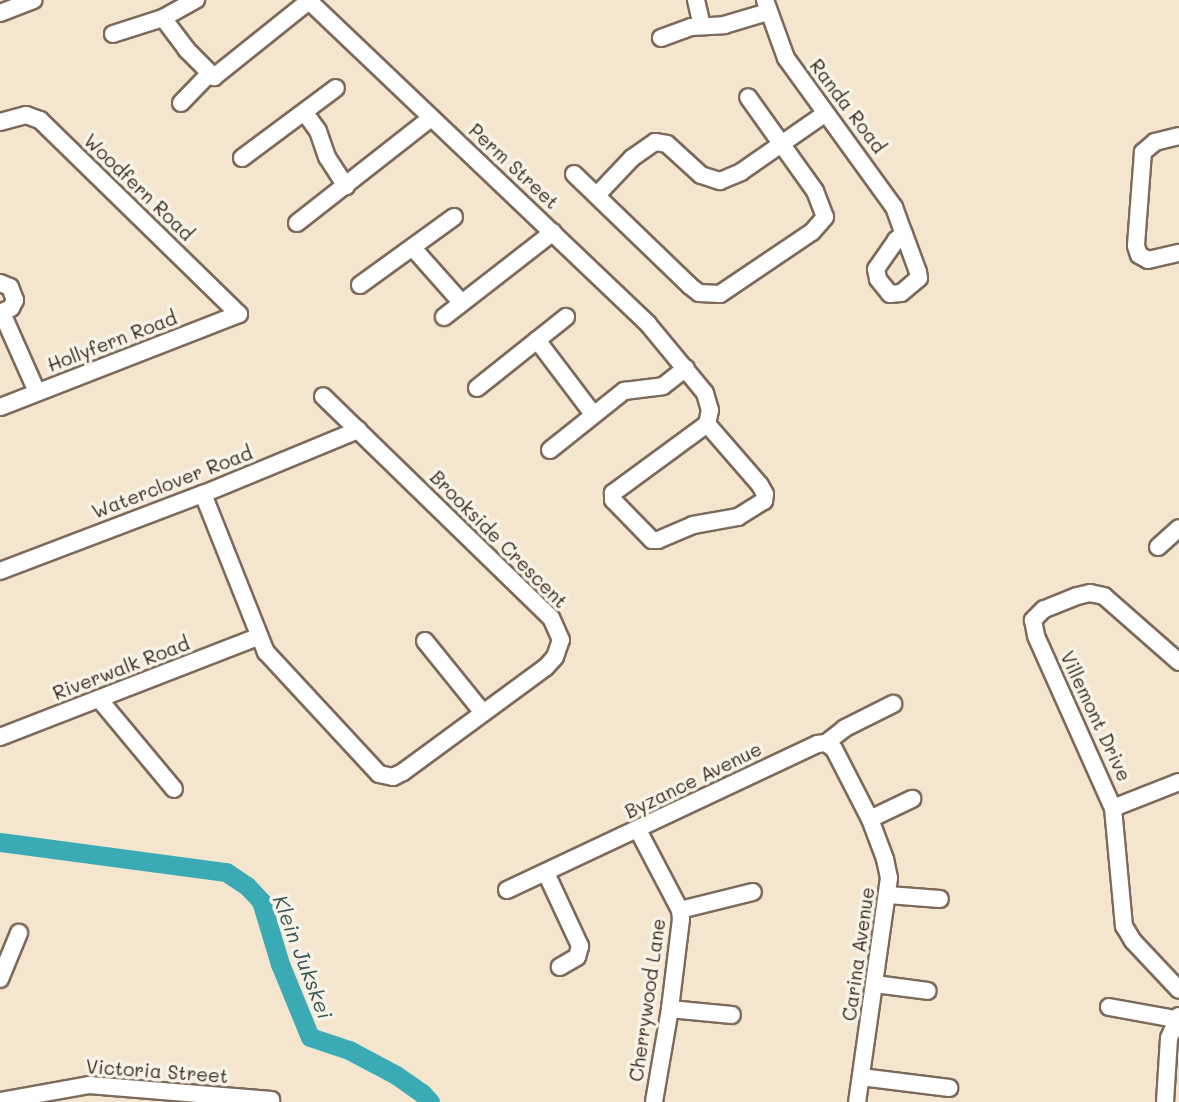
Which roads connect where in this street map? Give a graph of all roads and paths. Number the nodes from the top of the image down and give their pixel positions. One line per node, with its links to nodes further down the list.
1 (34, 0): 6 (street)
2 (196, 0): 7 (street)
3 (696, 0): 8 (street)
4 (309, 1): 11 (street); 17 (street, Perm Street)
5 (766, 6): 8 (street); 16 (street, Randa Road)
6 (0, 13)
7 (163, 18): 9 (street); 11 (street)
8 (702, 25): 10 (street)
9 (113, 34)
10 (661, 38)
11 (209, 74): 14 (street)
12 (336, 88): 15 (street)
13 (748, 97): 20 (street)
14 (181, 103)
15 (305, 113): 21 (street); 23 (street)
16 (826, 113): 20 (street); 28 (street, Randa Road)
17 (431, 118): 23 (street); 27 (street, Perm Street)
18 (0, 122): 35 (street, Woodfern Road)
19 (1179, 136): 30 (street)
20 (781, 145): 24 (street); 24 (street)
21 (242, 158)
22 (574, 174): 24 (street)
23 (346, 186): 26 (street)
24 (597, 195)
25 (454, 217): 29 (street)
26 (297, 223)
27 (553, 232): 33 (street); 39 (street, Perm Street)
28 (904, 234)
29 (414, 248): 32 (street); 33 (street)
30 (1179, 253)
31 (0, 282): 34 (street)
32 (360, 285)
33 (461, 302): 36 (street)
34 (1, 313): 41 (street)
35 (239, 314): 41 (street, Hollyfern Road)
36 (444, 317)
37 (566, 317): 38 (street)
38 (537, 340): 40 (street); 44 (street)
39 (686, 368): 44 (street); 45 (street, Perm Street)
40 (477, 387)
41 (37, 392): 43 (street, Hollyfern Road)
42 (323, 396): 46 (street, Brookside Crescent)
43 (0, 407)
44 (593, 415): 47 (street)
45 (707, 424): 45 (street)
46 (358, 430): 48 (street, Waterclover Road); 57 (street, Brookside Crescent)
47 (550, 450)
48 (203, 494): 51 (street, Waterclover Road); 52 (street, Brookside Crescent)
49 (1179, 528): 50 (street)
50 (1158, 547)
51 (0, 571)
52 (258, 636): 55 (street, Riverwalk Road); 57 (street, Brookside Crescent)
53 (425, 641): 57 (street)
54 (1179, 662): 63 (street, Villemont Drive)
55 (99, 699): 58 (street, Riverwalk Road); 61 (street)
56 (893, 704): 59 (street, Byzance Avenue)
57 (483, 713)
58 (0, 737)
59 (826, 743): 64 (street, Carina Avenue); 65 (street, Byzance Avenue)
60 (1179, 782): 63 (street)
61 (174, 789)
62 (912, 799): 64 (street)
63 (1113, 808): 76 (street, Villemont Drive)
64 (870, 819): 69 (street, Carina Avenue)
65 (638, 830): 66 (street, Byzance Avenue); 71 (street, Cherrywood Lane)
66 (546, 873): 67 (street, Byzance Avenue); 73 (street)
67 (508, 890)
68 (753, 892): 71 (street)
69 (888, 895): 70 (street); 75 (street, Carina Avenue)
70 (940, 900)
71 (680, 910): 79 (street, Cherrywood Lane)
72 (19, 933): 74 (street)
73 (560, 967)
74 (0, 979)
75 (875, 984): 77 (street); 82 (street, Carina Avenue)
76 (1179, 990)
77 (929, 991)
78 (1109, 1007): 81 (street)
79 (670, 1009): 80 (street); 86 (street, Cherrywood Lane)
80 (732, 1015)
81 (1178, 1017): 88 (street)
82 (861, 1077): 83 (street); 87 (street, Carina Avenue)
83 (949, 1088)
84 (271, 1100): 85 (street, Victoria Street)
85 (0, 1101)
86 (654, 1102)
87 (857, 1102)
88 (1166, 1102)

